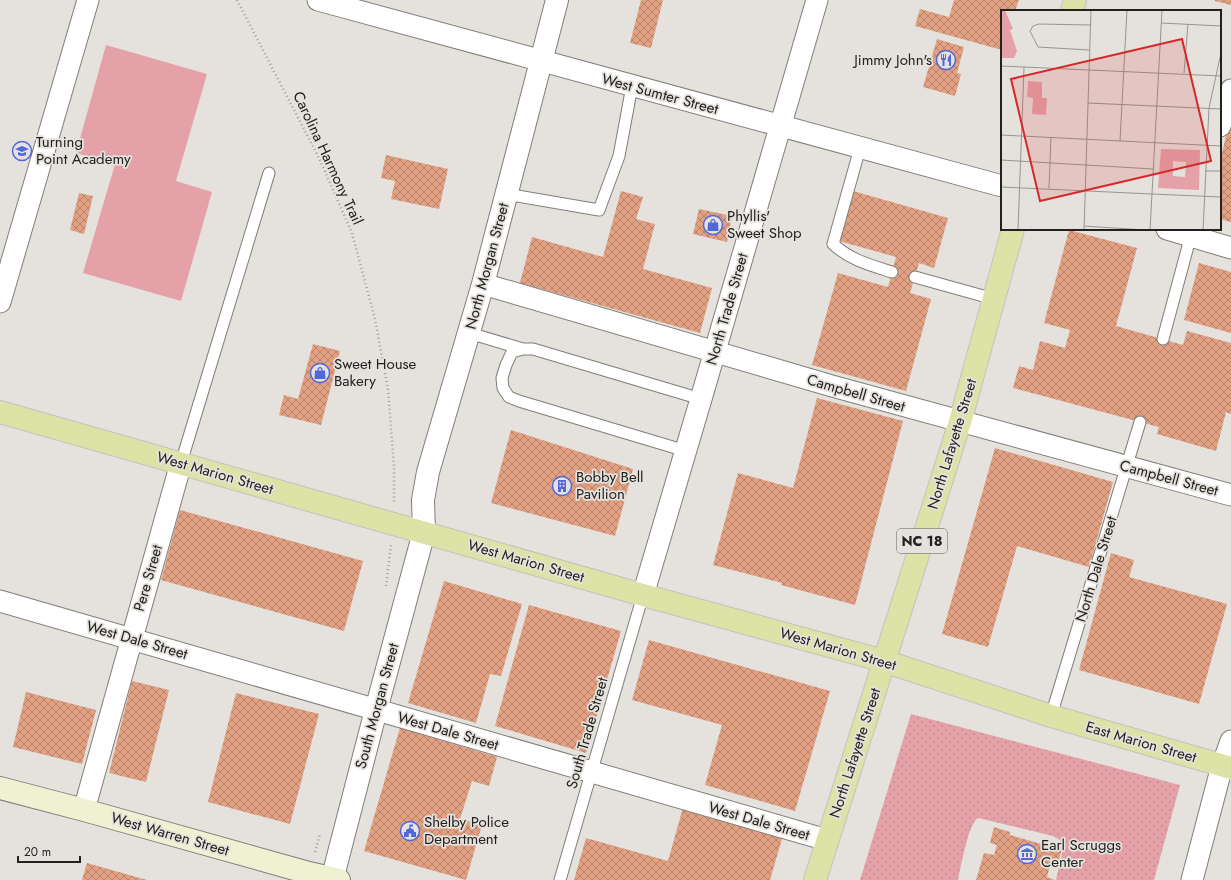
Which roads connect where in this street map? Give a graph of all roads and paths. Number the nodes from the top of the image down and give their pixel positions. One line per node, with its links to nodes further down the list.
1 (88, 0): 25 (street)
2 (237, 0): 38 (path, Carolina Harmony Trail)
3 (318, 0): 8 (street, West Sumter Street)
4 (557, 0): 8 (street, North Morgan Street)
5 (816, 0): 12 (street, North Trade Street)
6 (1075, 0): 7 (main road)
7 (1072, 10)
8 (540, 61): 9 (street, West Sumter Street); 16 (street, North Morgan Street)
9 (632, 86): 12 (street, West Sumter Street); 16 (lane)
10 (1231, 90): 11 (street)
11 (1221, 123)
12 (780, 126): 13 (street, West Sumter Street); 29 (street, North Trade Street)
13 (860, 148): 15 (street, West Sumter Street); 21 (lane)
14 (269, 173): 35 (lane)
15 (1001, 186)
16 (506, 194): 23 (street, North Morgan Street)
17 (1013, 230): 24 (main road, North Lafayette Street / NC 18)
18 (1175, 230): 19 (street)
19 (1192, 232): 20 (street); 27 (lane)
20 (1231, 248)
21 (892, 272)
22 (915, 277): 24 (lane)
23 (483, 284): 26 (street, North Morgan Street); 29 (street, Campbell Street)
24 (994, 299): 32 (main road, North Lafayette Street / NC 18)
25 (0, 302)
26 (469, 333): 28 (lane); 39 (street, North Morgan Street)
27 (1163, 339)
28 (523, 349): 30 (lane); 34 (lane)
29 (715, 352): 30 (street, North Trade Street); 32 (street, Campbell Street)
30 (701, 399): 34 (street, North Trade Street)
31 (0, 412): 35 (main road, West Marion Street)
32 (960, 422): 36 (street, Campbell Street); 43 (main road, North Lafayette Street / NC 18)
33 (1140, 422): 36 (lane, North Dale Street)
34 (686, 451): 40 (street, North Trade Street)
35 (181, 463): 38 (main road, West Marion Street); 42 (street, Pere Street)
36 (1127, 467): 37 (street, Campbell Street); 45 (lane, North Dale Street)
37 (1231, 495)
38 (394, 524): 39 (main road, West Marion Street)
39 (424, 532): 40 (main road, West Marion Street); 44 (street, South Morgan Street)
40 (643, 595): 43 (main road, West Marion Street); 48 (lane, South Trade Street)
41 (0, 601): 42 (street, West Dale Street)
42 (131, 639): 44 (street, West Dale Street); 50 (street, Pere Street)
43 (884, 661): 45 (main road, West Marion Street); 51 (main road, North Lafayette Street / NC 18)
44 (376, 710): 48 (street, West Dale Street); 52 (street, South Morgan Street)
45 (1051, 716): 47 (main road, East Marion Street)
46 (1231, 741): 47 (street)
47 (1227, 767): 55 (street)
48 (592, 772): 51 (street, West Dale Street); 53 (lane, South Trade Street)
49 (0, 788): 50 (main road, West Warren Street)
50 (84, 810): 52 (main road, West Warren Street)
51 (827, 840): 54 (main road, NC 18)
52 (335, 879)
53 (560, 880)
54 (815, 880)
55 (1192, 880)

